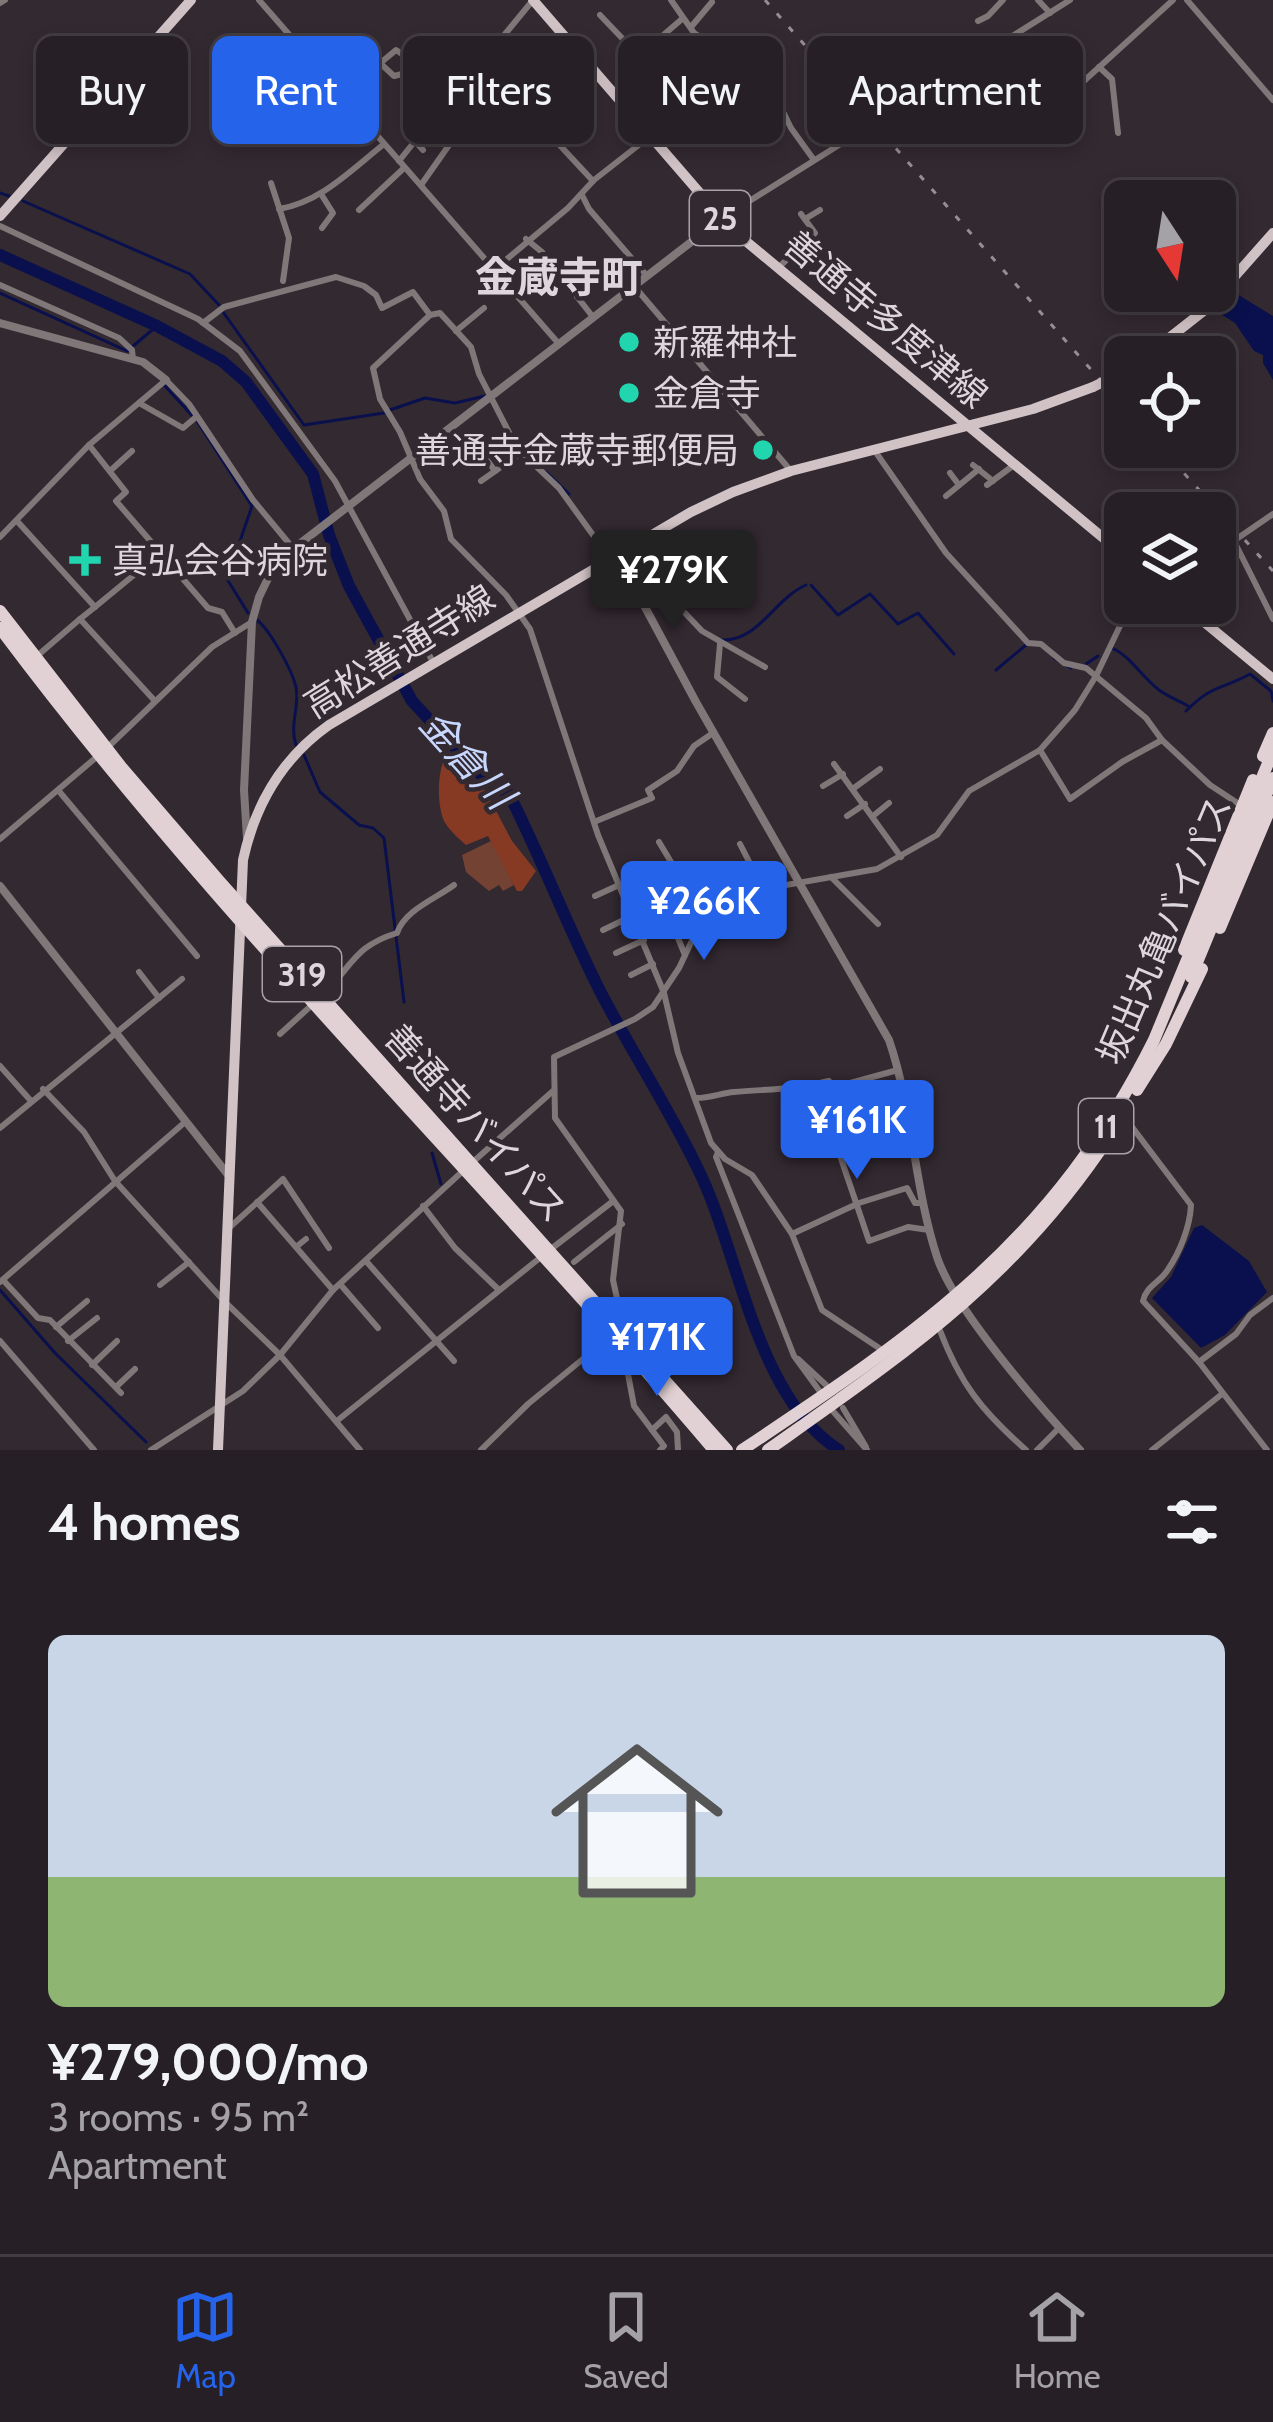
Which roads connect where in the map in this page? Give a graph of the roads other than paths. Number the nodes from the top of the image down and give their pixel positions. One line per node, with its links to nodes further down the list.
1 (191, 0): 17 (main road)
2 (259, 0): 18 (street)
3 (533, 0): 16 (main road, 善通寺多度津線 / 25); 39 (street)
4 (671, 0): 13 (street)
5 (1003, 0): 14 (street)
6 (1039, 0): 11 (street)
7 (1070, 0): 11 (street)
8 (1173, 0): 22 (street)
9 (1186, 0): 26 (street)
10 (712, 2): 15 (street)
11 (1050, 13): 19 (street)
12 (600, 15): 13 (street)
13 (682, 19): 15 (street)
14 (978, 21)
15 (690, 28): 35 (street)
16 (560, 32): 25 (main road, 善通寺多度津線 / 25); 37 (street)
17 (159, 36)
18 (291, 36)
19 (1013, 36)
20 (403, 55): 21 (street)
21 (380, 64): 23 (street)
22 (1099, 67): 24 (street); 27 (street)
23 (403, 74)
24 (1083, 81)
25 (618, 100)
26 (1273, 100)
27 (1118, 133)
28 (379, 138): 30 (street)
29 (63, 144): 45 (main road)
30 (384, 144): 36 (street); 40 (street)
31 (640, 144): 37 (street)
32 (655, 144): 46 (main road, 善通寺多度津線 / 25)
33 (840, 144): 35 (street)
34 (423, 150): 36 (street)
35 (814, 160): 46 (street)
36 (402, 164): 39 (street); 43 (street)
37 (593, 181): 41 (street)
38 (272, 183): 42 (street)
39 (421, 185): 52 (street)
40 (321, 194): 42 (street); 48 (street)
41 (581, 194): 50 (street); 53 (street)
42 (279, 209): 54 (street)
43 (359, 210)
44 (820, 210): 51 (street)
45 (0, 216)
46 (721, 220): 51 (main road, 善通寺多度津線 / 25); 53 (street)
47 (0, 226): 62 (street)
48 (322, 228)
49 (1273, 233): 65 (main road)
50 (526, 239): 52 (street); 60 (street)
51 (778, 268): 71 (main road, 善通寺多度津線 / 25)
52 (495, 269): 66 (street)
53 (647, 276): 56 (street)
54 (283, 281)
55 (0, 285): 67 (street)
56 (634, 286): 60 (street); 89 (street)
57 (484, 308): 59 (street)
58 (430, 315): 62 (street); 64 (street); 84 (street)
59 (474, 316): 63 (street); 64 (street)
60 (593, 317): 66 (street)
61 (0, 323): 67 (street)
62 (203, 323): 94 (street)
63 (483, 329)
64 (456, 331): 70 (street)
65 (1172, 336)
66 (559, 344): 70 (street)
67 (131, 352): 68 (street)
68 (166, 380): 72 (street); 75 (street)
69 (1104, 382): 73 (main road, 高松善通寺線, bridge)
70 (490, 397): 82 (street); 84 (street)
71 (939, 402): 74 (main road, 善通寺多度津線 / 25); 80 (main road)
72 (139, 403): 75 (street); 79 (street)
73 (1033, 410): 76 (main road, 高松善通寺線); 78 (main road)
74 (953, 415): 76 (main road, 善通寺多度津線 / 25); 77 (main road)
75 (195, 417): 104 (street)
76 (967, 426): 77 (main road, 高松善通寺線); 78 (main road, 善通寺多度津線 / 25)
77 (952, 430): 80 (main road, 高松善通寺線)
78 (988, 444): 86 (main road, 善通寺多度津線 / 25)
79 (89, 445): 87 (street); 96 (street)
80 (894, 445): 89 (main road, 高松善通寺線)
81 (132, 452): 87 (street)
82 (521, 453): 88 (street); 106 (street)
83 (878, 454): 121 (street)
84 (409, 460): 94 (street); 109 (street)
85 (487, 460): 88 (street)
86 (1014, 465): 92 (street); 100 (main road, 善通寺多度津線 / 25)
87 (110, 471): 97 (street)
88 (495, 471): 91 (street)
89 (791, 471): 103 (main road, 高松善通寺線)
90 (950, 473): 92 (street)
91 (481, 481)
92 (958, 485): 93 (street)
93 (946, 496)
94 (347, 506): 104 (street); 119 (street)
95 (1273, 514): 101 (street)
96 (16, 521): 98 (street); 107 (street)
97 (142, 528): 99 (street); 105 (street)
98 (0, 537)
99 (130, 538)
100 (1104, 539)
101 (1236, 540)
102 (1236, 545): 110 (street)
103 (633, 546): 106 (main road, 高松善通寺線); 117 (street)
104 (292, 548): 112 (street)
105 (163, 551): 107 (street); 116 (street)
106 (617, 555): 109 (main road, 高松善通寺線); 125 (street)
107 (94, 607): 111 (street)
108 (0, 611): 118 (highway, 善通寺バイパス / 319)
109 (520, 612): 119 (main road, 高松善通寺線); 146 (street)
110 (1273, 619)
111 (80, 620): 118 (street); 123 (street)
112 (252, 622): 116 (street); 138 (street)
113 (1121, 624): 121 (street)
114 (1206, 624): 122 (main road)
115 (0, 628): 130 (highway, 善通寺バイパス / 319)
116 (235, 633): 123 (street)
117 (720, 644): 120 (street); 124 (street)
118 (35, 657): 130 (highway, 善通寺バイパス / 319)
119 (432, 663): 140 (main road, 高松善通寺線)
120 (765, 668)
121 (1096, 676): 127 (street); 128 (street)
122 (1273, 679)
123 (154, 700): 130 (street)
124 (745, 700)
125 (713, 733): 146 (street); 156 (street)
126 (1273, 733): 143 (highway)
127 (1162, 740): 128 (street); 143 (street)
128 (1040, 750): 152 (street)
129 (1273, 751): 133 (highway, 11)
130 (102, 752): 137 (street); 154 (highway, 善通寺バイパス / 319); 163 (highway, 善通寺バイパス / 319)
131 (834, 764): 134 (street)
132 (880, 769): 136 (street)
133 (1270, 772): 184 (highway, 坂出丸亀バイパス / 11); 189 (highway, 坂出丸亀バイパス / 11)
134 (843, 774): 135 (street); 136 (street)
135 (823, 785)
136 (854, 788): 142 (street)
137 (58, 790): 148 (street); 173 (street)
138 (244, 798): 140 (street); 149 (street)
139 (1273, 802): 147 (highway)
140 (262, 803): 149 (main road, 高松善通寺線)
141 (889, 803): 145 (street)
142 (865, 804): 144 (street); 145 (street)
143 (1243, 807): 184 (highway)
144 (847, 816)
145 (873, 816): 152 (street)
146 (594, 822): 159 (street)
147 (1266, 831): 189 (highway)
148 (0, 839)
149 (248, 840): 153 (main road, 高松善通寺線)
150 (659, 842): 157 (street)
151 (740, 844): 161 (street)
152 (901, 857): 155 (street)
153 (242, 872): 154 (main road); 163 (main road, 高松善通寺線)
154 (215, 876): 163 (highway, 善通寺バイパス / 319)
155 (831, 877): 156 (street); 166 (street)
156 (799, 881): 161 (street); 186 (street)
157 (683, 882): 164 (street); 165 (street)
158 (454, 885): 181 (street)
159 (620, 885): 162 (street); 164 (street)
160 (0, 886): 182 (street)
161 (763, 889): 165 (street)
162 (595, 896)
163 (239, 911): 170 (highway, 善通寺バイパス / 319); 174 (main road, 高松善通寺線); 181 (highway, 善通寺バイパス / 319)
164 (632, 911): 168 (street); 169 (street)
165 (706, 911): 172 (street)
166 (878, 925)
167 (673, 926): 172 (street)
168 (603, 930)
169 (644, 940): 171 (street); 175 (street)
170 (265, 947): 174 (main road); 181 (highway, 善通寺バイパス / 319)
171 (616, 953)
172 (685, 955): 179 (street)
173 (197, 956)
174 (237, 956): 198 (main road, 高松善通寺線)
175 (653, 964): 177 (street); 179 (street)
176 (139, 972): 180 (street)
177 (631, 975)
178 (182, 980): 180 (street)
179 (664, 993): 190 (street); 191 (street)
180 (159, 998): 182 (street)
181 (318, 999): 183 (street); 197 (highway, 善通寺バイパス / 319)
182 (113, 1033): 188 (street); 194 (street)
183 (280, 1034)
184 (1147, 1053): 223 (highway, 坂出丸亀バイパス / 11)
185 (0, 1066): 192 (street)
186 (898, 1070): 187 (street); 202 (street)
187 (832, 1088): 191 (street); 203 (street)
188 (44, 1089): 192 (street); 199 (street)
189 (1138, 1090): 193 (highway, 坂出丸亀バイパス / 11)
190 (553, 1091): 197 (street); 200 (street)
191 (696, 1098): 196 (street)
192 (31, 1101): 195 (street)
193 (1123, 1115): 223 (highway, 坂出丸亀バイパス / 11); 236 (street)
194 (184, 1123): 198 (street); 199 (street)
195 (0, 1127)
196 (718, 1151): 208 (street); 239 (street)
197 (468, 1166): 204 (street); 212 (highway, 善通寺バイパス / 319)
198 (229, 1176): 206 (main road, 高松善通寺線)
199 (115, 1181): 213 (street); 216 (street)
200 (613, 1201): 205 (street); 212 (street)
201 (257, 1202): 206 (street); 210 (street); 211 (street)
202 (926, 1203): 203 (street); 207 (street)
203 (855, 1205): 207 (street); 208 (street)
204 (423, 1206): 214 (street); 219 (street)
205 (622, 1224): 215 (street); 228 (street)
206 (227, 1229): 222 (main road, 高松善通寺線)
207 (930, 1230): 223 (street)
208 (792, 1234): 233 (street)
209 (306, 1239): 210 (street)
210 (296, 1247): 218 (street)
211 (329, 1248)
212 (546, 1254): 219 (street); 228 (highway, 善通寺バイパス / 319)
213 (189, 1262): 217 (street); 222 (street)
214 (366, 1262): 218 (street); 232 (street)
215 (574, 1262)
216 (2, 1281): 225 (street)
217 (160, 1286)
218 (336, 1287): 226 (street); 234 (street)
219 (498, 1289): 232 (street)
220 (1273, 1298): 236 (street)
221 (87, 1300): 225 (street)
222 (224, 1301): 234 (street); 241 (main road, 高松善通寺線)
223 (960, 1302): 227 (highway, 坂出丸亀バイパス / 11); 233 (highway, 坂出丸亀バイパス / 11); 244 (street)
224 (98, 1318): 230 (street)
225 (56, 1327): 230 (street)
226 (379, 1328)
227 (938, 1328): 242 (highway, 坂出丸亀バイパス / 11); 259 (street)
228 (610, 1336): 245 (street); 246 (highway, 善通寺バイパス / 319); 253 (street)
229 (0, 1341): 249 (street)
230 (68, 1341): 237 (street)
231 (117, 1341): 237 (street)
232 (438, 1342): 235 (street); 243 (street)
233 (886, 1353): 239 (highway, 坂出丸亀バイパス / 11)
234 (280, 1355): 241 (street); 243 (street)
235 (454, 1361)
236 (1199, 1362): 240 (street)
237 (92, 1365): 238 (street)
238 (135, 1370)
239 (825, 1390): 247 (highway, 坂出丸亀バイパス / 11)
240 (1222, 1394): 262 (street); 263 (street)
241 (220, 1405): 250 (street); 251 (main road, 高松善通寺線)
242 (837, 1408): 247 (highway, 坂出丸亀バイパス / 11); 258 (street)
243 (338, 1420): 252 (street)
244 (1059, 1427): 260 (street); 261 (street)
245 (652, 1430): 254 (street); 255 (street)
246 (706, 1432): 248 (highway); 256 (highway, 善通寺バイパス / 319); 257 (highway, 善通寺バイパス / 319)
247 (771, 1442): 248 (highway, 坂出丸亀バイパス / 11)
248 (745, 1448)
249 (94, 1450)
250 (151, 1450)
251 (218, 1450)
252 (360, 1450)
253 (481, 1450)
254 (660, 1450)
255 (678, 1450)
256 (710, 1450)
257 (728, 1450)
258 (867, 1450)
259 (1026, 1450)
260 (1037, 1450)
261 (1080, 1450)
262 (1152, 1450)
263 (1267, 1450)

